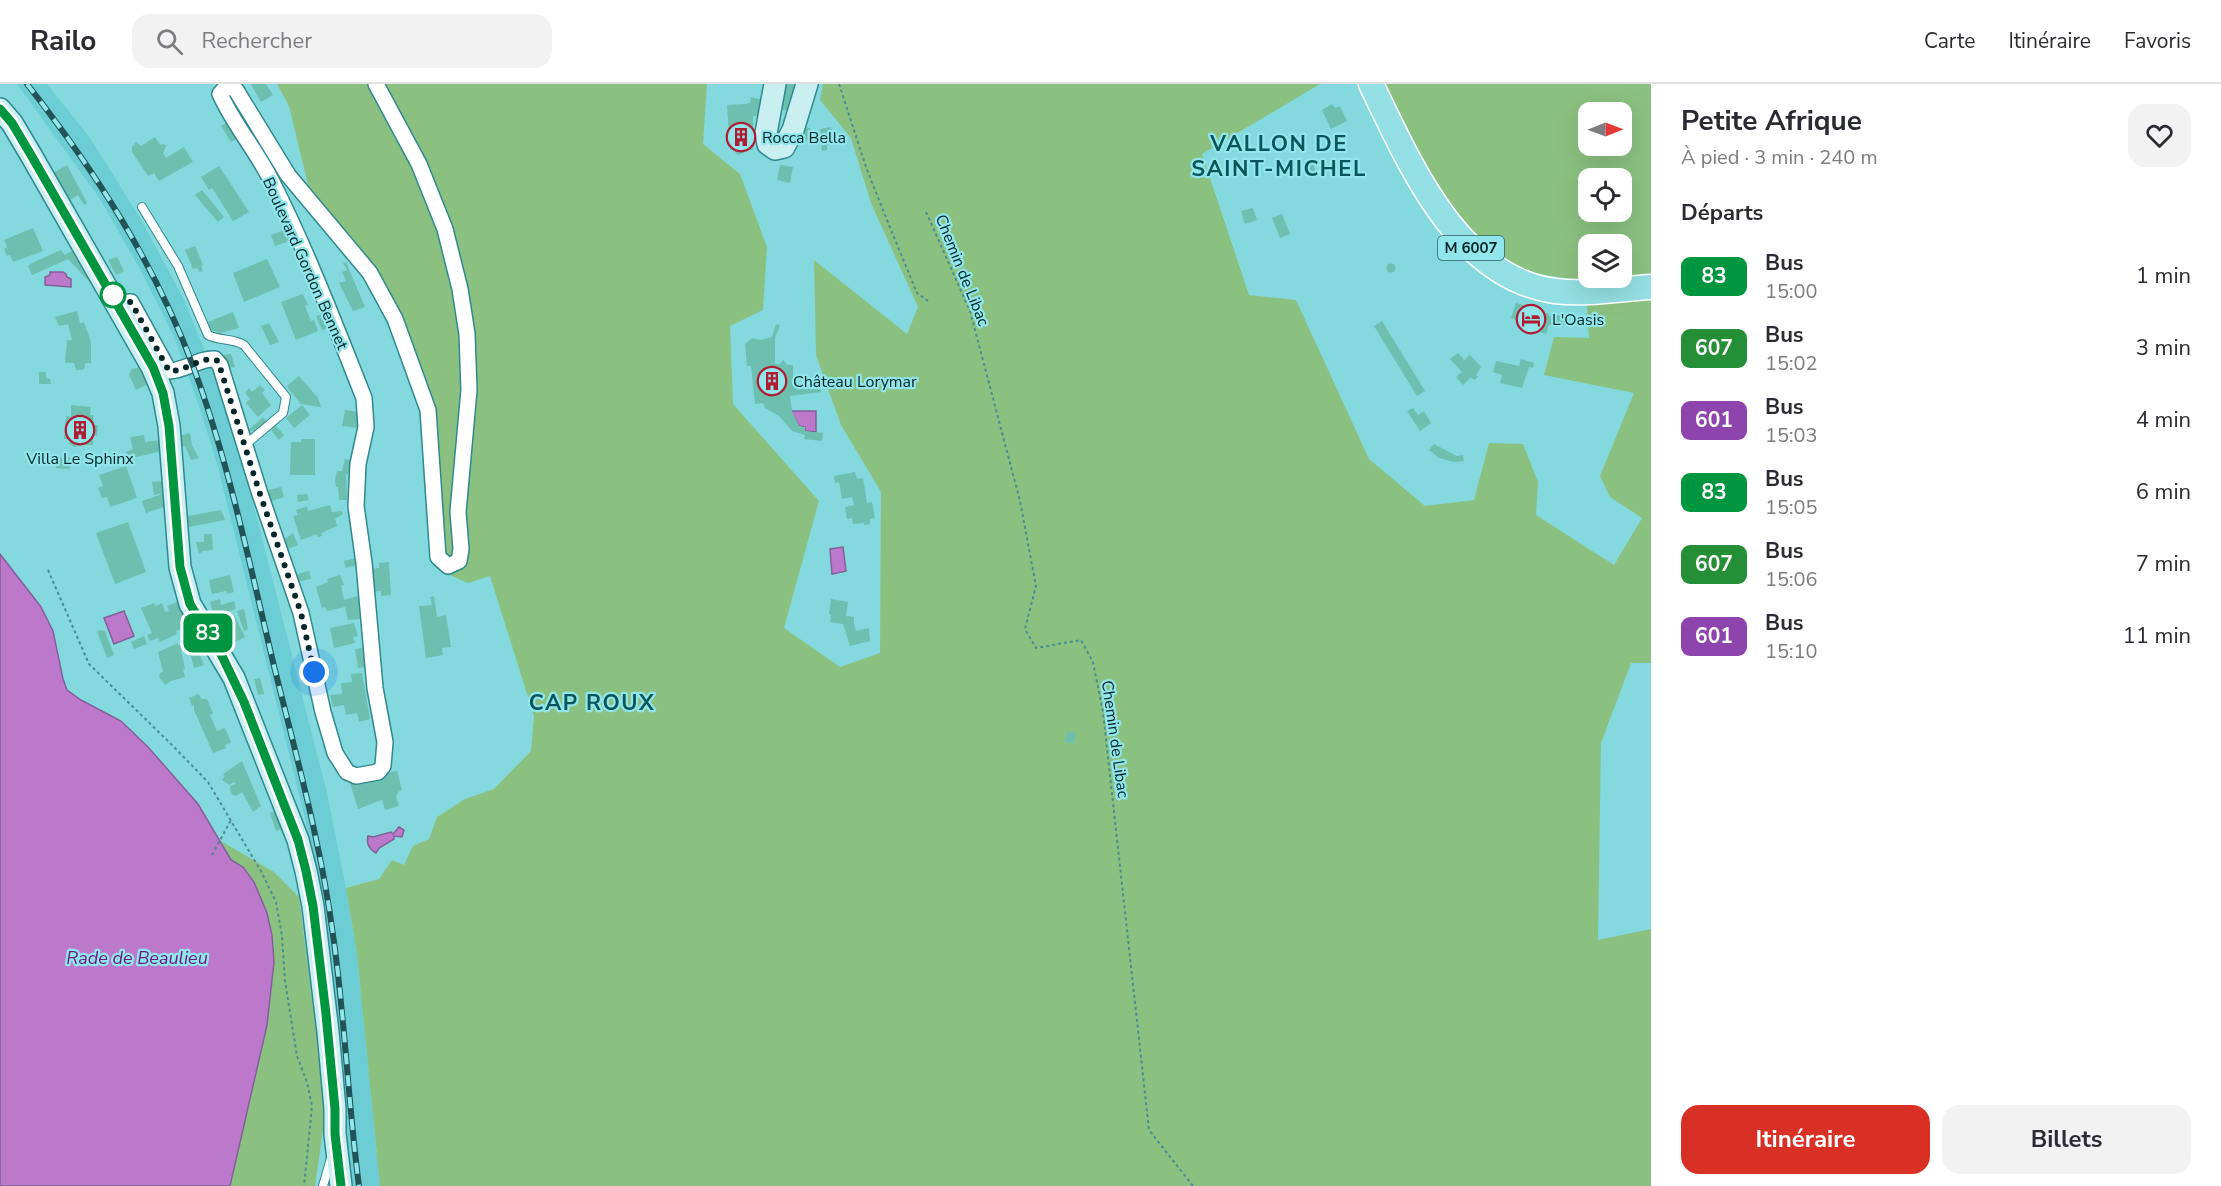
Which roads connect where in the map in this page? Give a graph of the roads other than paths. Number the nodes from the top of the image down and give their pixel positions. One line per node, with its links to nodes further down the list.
1 (376, 84): 9 (street, Boulevard Gordon Bennet)
2 (775, 84): 3 (main road)
3 (807, 84)
4 (1371, 84): 7 (main road, M 6007)
5 (0, 109): 8 (main road)
6 (142, 207): 9 (lane)
7 (1651, 288)
8 (118, 303): 9 (street); 10 (main road)
9 (245, 445)
10 (335, 1134): 11 (main road); 14 (main road)
11 (331, 1156): 12 (lane); 13 (main road)
12 (323, 1186)
13 (331, 1186)
14 (341, 1186)

